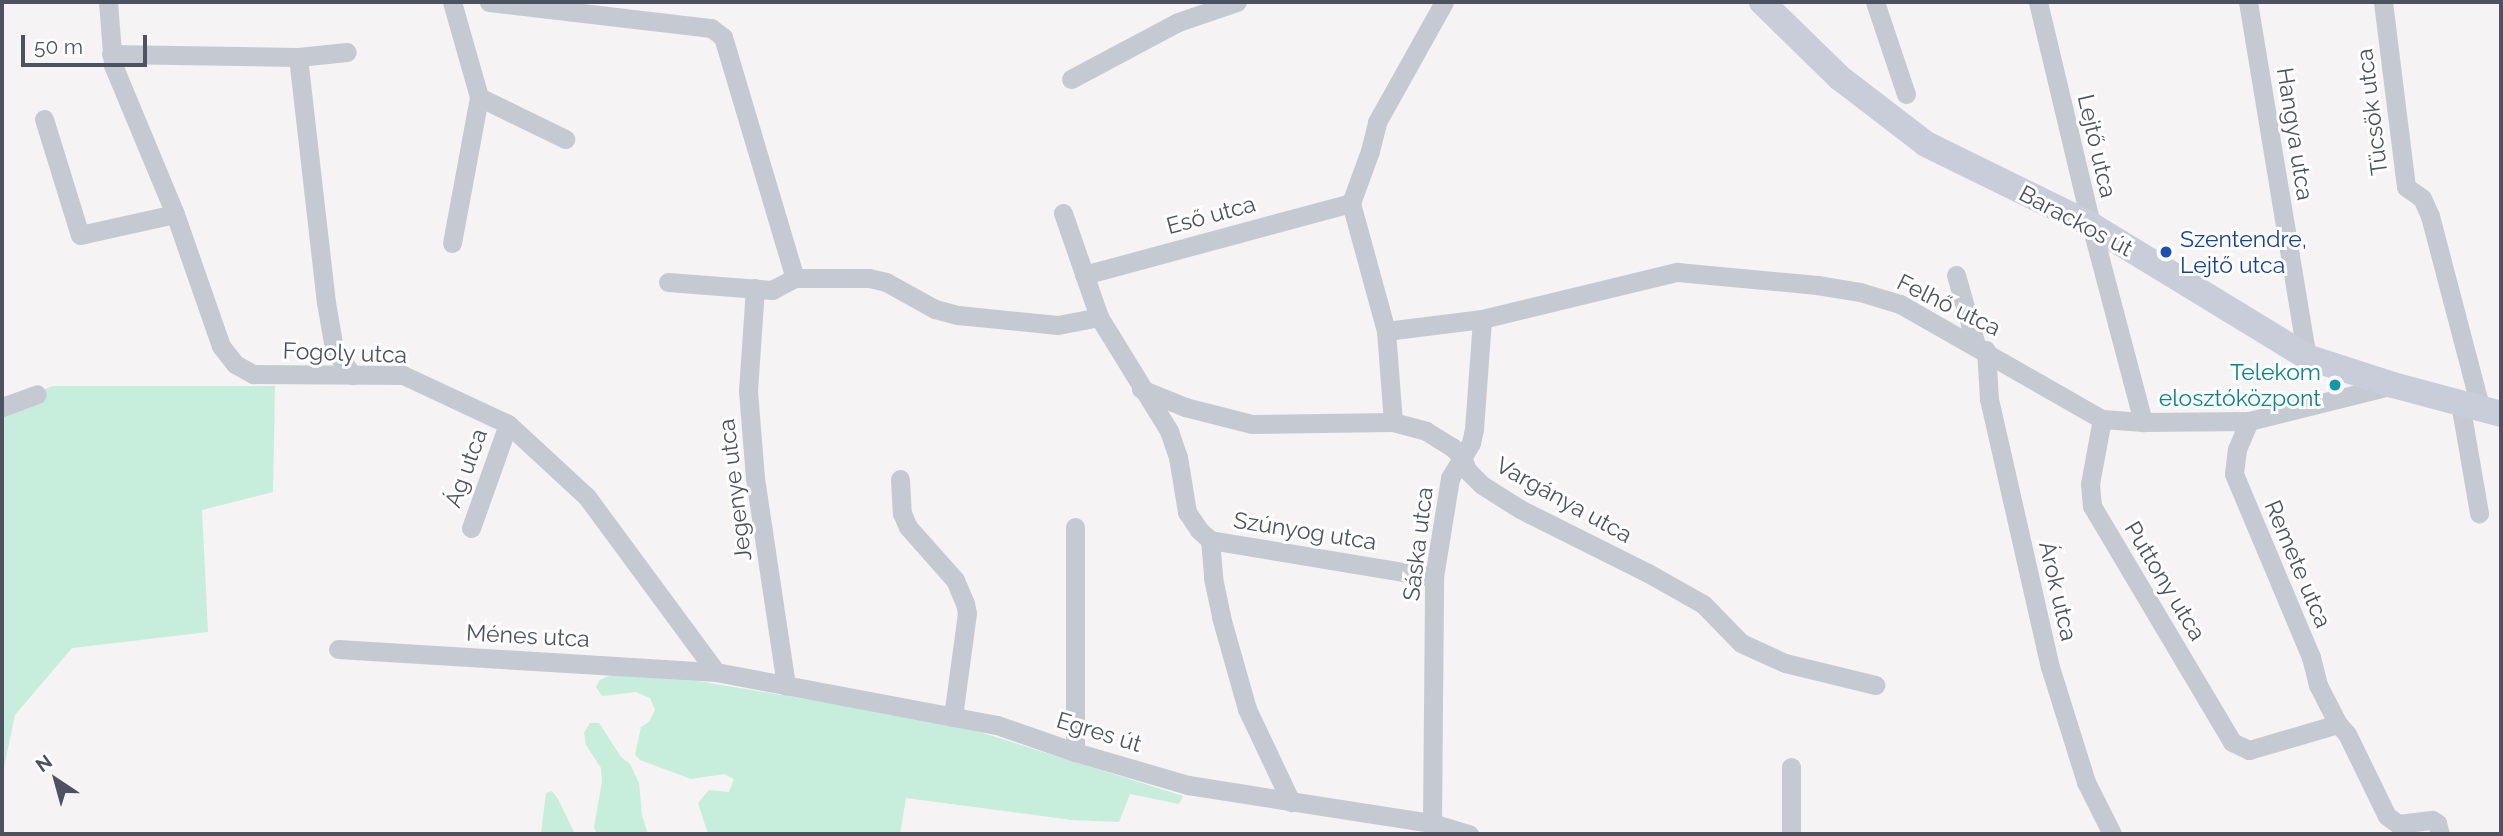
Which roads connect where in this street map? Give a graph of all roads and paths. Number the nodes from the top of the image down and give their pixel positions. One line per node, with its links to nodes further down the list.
1 (108, 2): 12 (street, Fogoly utca)
2 (452, 2): 16 (street)
3 (489, 2): 26 (street)
4 (1237, 2): 14 (street)
5 (1444, 2): 19 (street)
6 (1762, 2): 22 (street, Barackos út)
7 (1875, 2): 15 (street)
8 (2038, 2): 22 (street, Lejtő utca)
9 (2248, 2): 33 (street, Hangya utca)
10 (2383, 2): 39 (street, Tücsök utca)
11 (347, 52): 13 (street)
12 (111, 54): 13 (street); 21 (street, Fogoly utca)
13 (298, 57): 34 (street)
14 (1072, 79)
15 (1906, 94)
16 (479, 97): 18 (street); 23 (street)
17 (44, 119): 21 (street)
18 (565, 139)
19 (1351, 203): 24 (street, Eső utca); 31 (street)
20 (1063, 213): 24 (street)
21 (175, 214): 34 (street, Fogoly utca)
22 (2091, 225): 33 (street, Barackos út); 43 (street, Lejtő utca)
23 (452, 243)
24 (1084, 275): 29 (street)
25 (1956, 275): 32 (street, Árok utca)
26 (795, 278): 28 (street); 29 (street)
27 (668, 282): 28 (street)
28 (755, 288): 55 (street, Jegenye utca)
29 (1099, 317): 36 (street)
30 (1482, 319): 31 (street, Felhő utca); 32 (street, Felhő utca); 45 (street, Sáska utca)
31 (1386, 331): 42 (street)
32 (1981, 348): 40 (street, Felhő utca); 64 (street, Árok utca)
33 (2307, 357): 35 (street, Barackos út)
34 (352, 375): 44 (street, Fogoly utca)
35 (2393, 385): 39 (street, Barackos út); 41 (street, Felhő utca)
36 (1141, 389): 42 (street, Vargánya utca); 50 (street)
37 (37, 394): 38 (street)
38 (2, 407)
39 (2481, 409): 47 (street, Tücsök utca)
40 (2102, 419): 43 (street, Felhő utca); 57 (street, Puttony utca)
41 (2249, 421): 43 (street, Felhő utca); 57 (street, Remete utca)
42 (1393, 422): 45 (street, Vargánya utca)
43 (2143, 422)
44 (508, 424): 49 (street, Ág utca); 53 (street, Fogoly utca)
45 (1462, 457): 51 (street, Sáska utca); 54 (street, Vargánya utca)
46 (900, 479): 56 (street)
47 (2479, 513)
48 (1075, 527): 58 (street)
49 (471, 528)
50 (1210, 540): 51 (street, Szúnyog utca); 60 (street)
51 (1434, 577): 61 (street, Sáska utca)
52 (338, 649): 53 (street, Ménes utca)
53 (716, 673): 55 (street, Egres út)
54 (1875, 685)
55 (786, 686): 56 (street, Egres út)
56 (953, 717): 58 (street, Egres út)
57 (2337, 724): 65 (street, Remete utca)
58 (1075, 752): 60 (street, Egres út)
59 (1791, 767): 63 (street)
60 (1291, 802): 61 (street, Egres út)
61 (1432, 823): 62 (street, Egres út)
62 (1469, 834)
63 (1791, 834)
64 (2112, 834)
65 (2440, 834)

